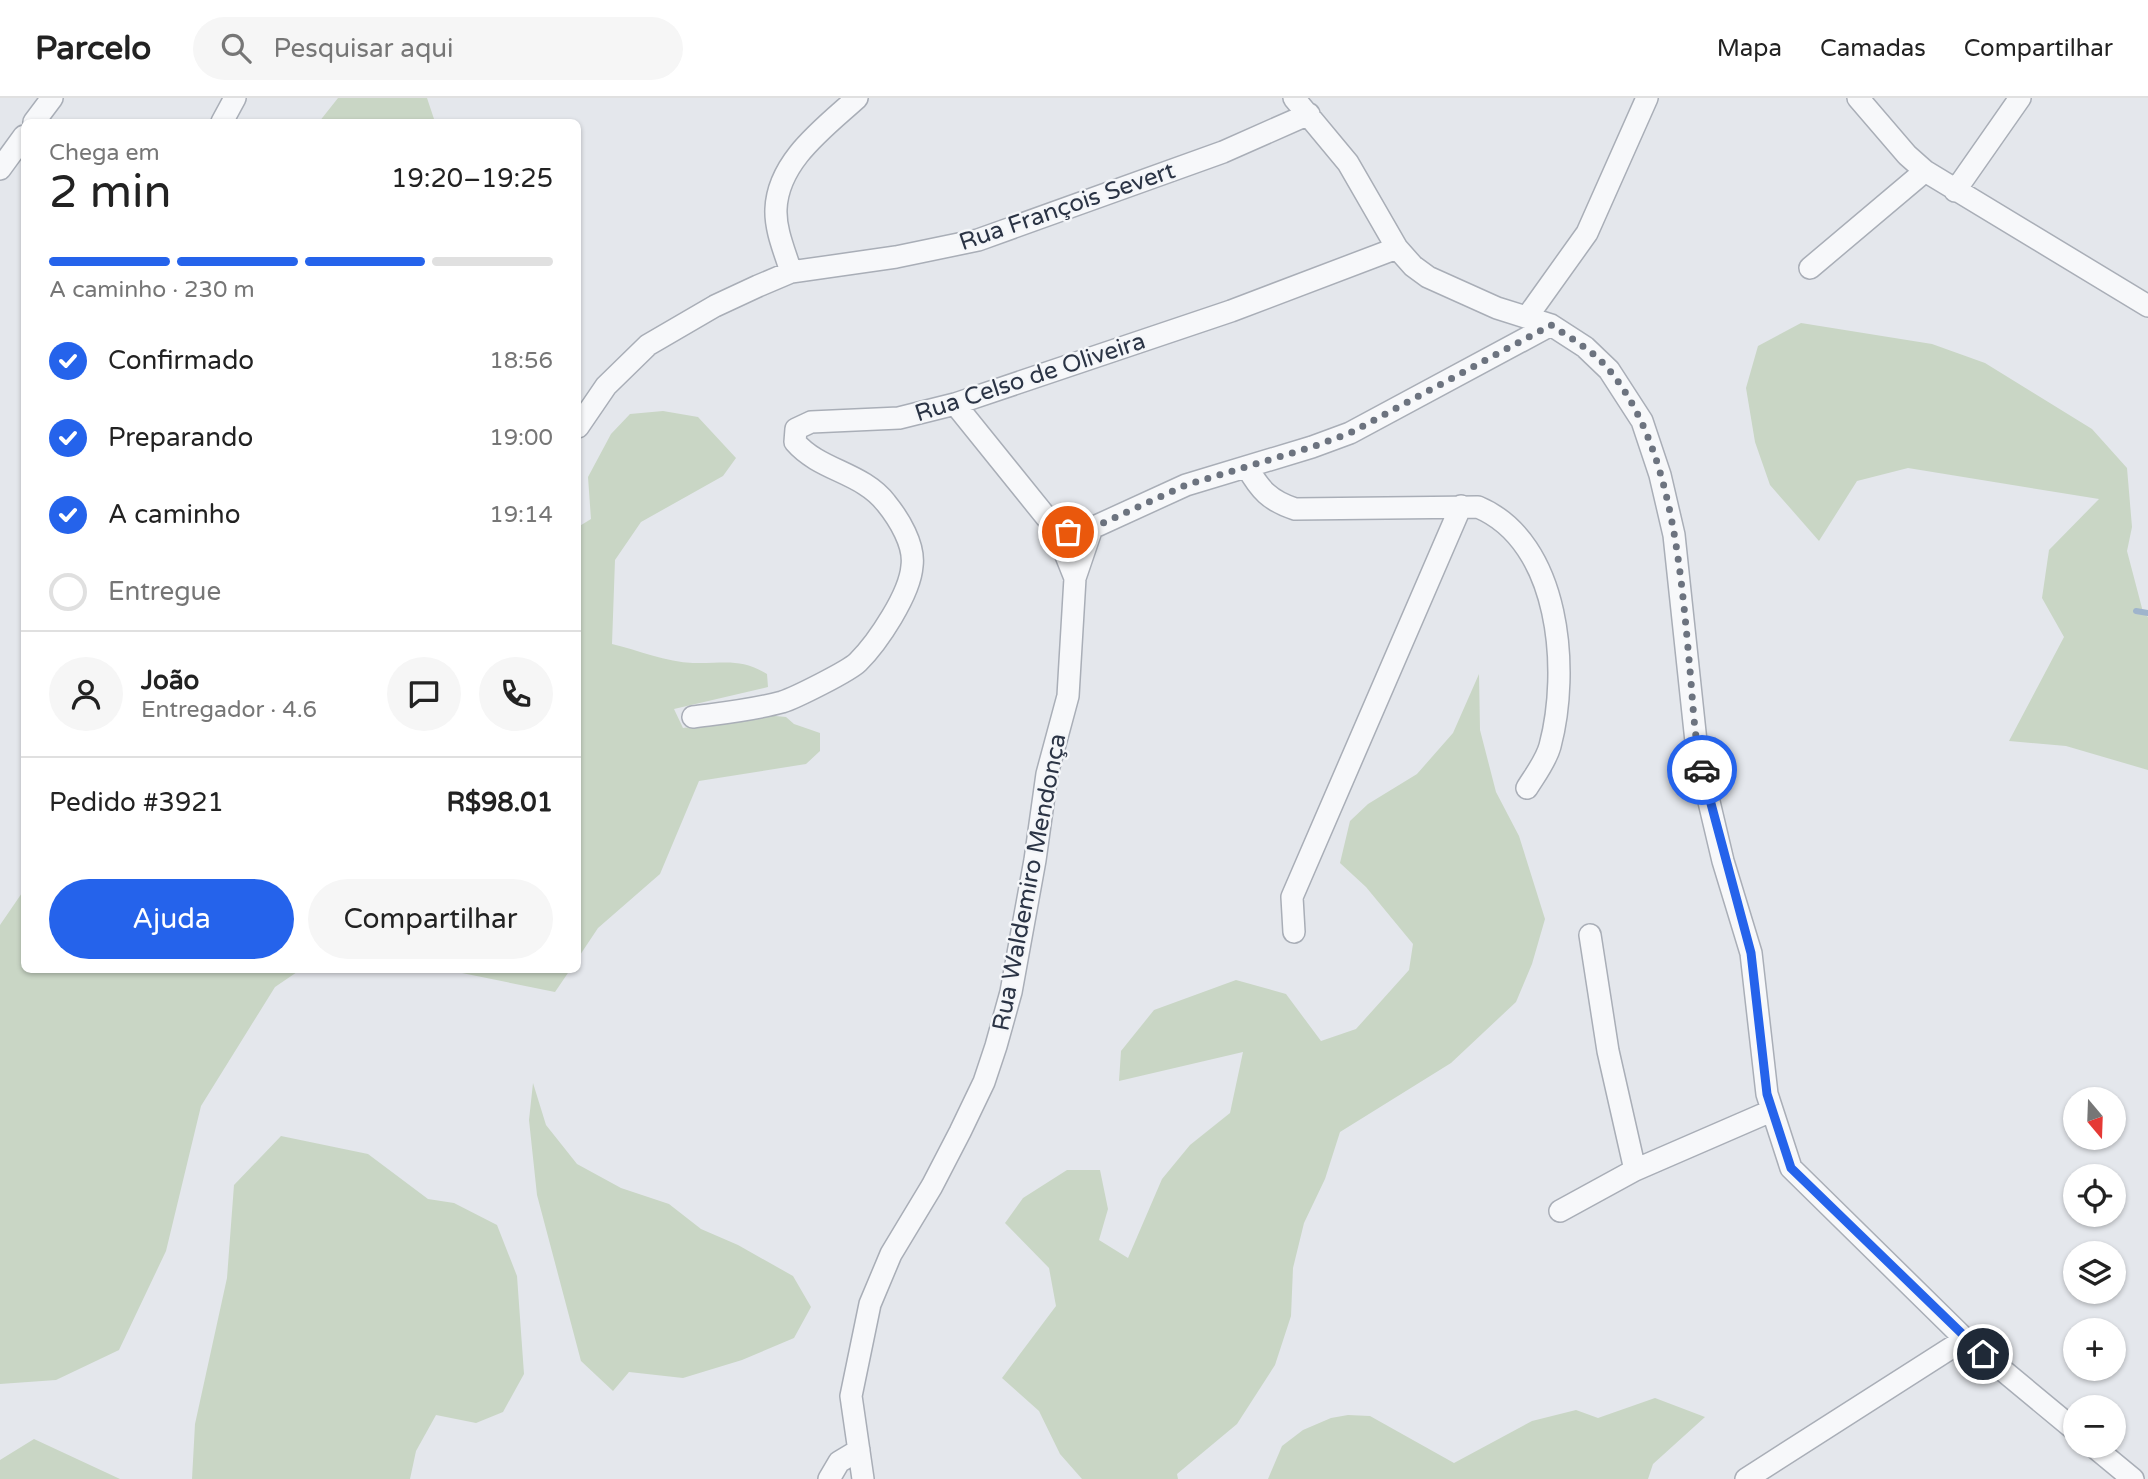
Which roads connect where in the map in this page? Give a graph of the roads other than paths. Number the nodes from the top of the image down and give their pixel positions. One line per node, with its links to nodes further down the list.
1 (52, 98): 9 (street)
2 (235, 98): 10 (street)
3 (857, 98): 17 (street)
4 (1294, 98): 8 (street)
5 (1647, 98): 19 (street)
6 (1858, 98): 13 (street)
7 (2020, 98): 14 (street)
8 (1309, 114): 15 (street); 17 (street, Rua François Severt)
9 (36, 119)
10 (224, 119)
11 (21, 140): 12 (street)
12 (0, 169)
13 (1925, 171): 14 (street); 16 (street)
14 (1955, 191): 18 (street)
15 (1397, 248): 19 (street); 21 (street, Rua Celso de Oliveira)
16 (1810, 268)
17 (791, 272): 22 (street, Rua François Severt)
18 (2148, 306)
19 (1527, 317): 20 (street)
20 (1551, 325): 23 (street); 32 (street)
21 (955, 404): 25 (street, Rua Waldemiro Mendonça); 28 (street, Rua Celso de Oliveira)
22 (581, 423)
23 (1247, 467): 24 (street); 26 (street)
24 (1461, 506): 29 (street); 30 (street)
25 (1055, 528): 26 (street); 27 (street, Rua Waldemiro Mendonça)
26 (1092, 528): 27 (street)
27 (1075, 578): 37 (street, Rua Waldemiro Mendonça)
28 (693, 717)
29 (1527, 788)
30 (1294, 932)
31 (1590, 935): 33 (street)
32 (1771, 1111): 33 (street); 35 (street)
33 (1635, 1170): 34 (street)
34 (1560, 1211)
35 (1965, 1339): 36 (street); 41 (street)
36 (2063, 1420)
37 (859, 1451): 39 (street); 40 (street, Rua Waldemiro Mendonça)
38 (2108, 1458): 42 (street)
39 (829, 1479)
40 (863, 1479)
41 (1746, 1479)
42 (2133, 1479)

